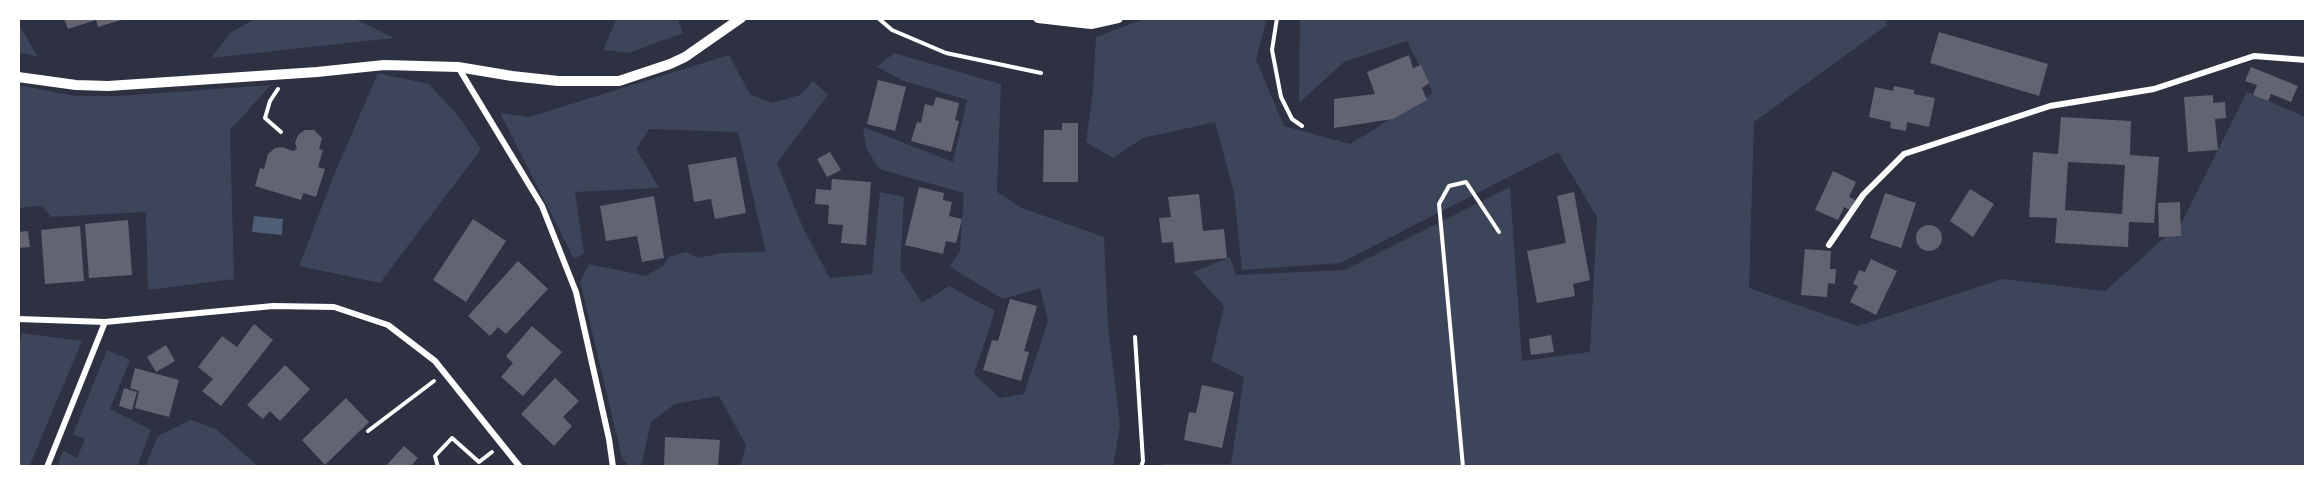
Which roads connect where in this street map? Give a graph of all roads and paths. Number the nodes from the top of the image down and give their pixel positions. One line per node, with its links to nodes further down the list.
1 (741, 18): 7 (street)
2 (878, 18): 8 (path)
3 (1038, 18): 4 (street)
4 (1118, 18)
5 (1277, 18): 11 (path)
6 (2306, 60): 14 (street)
7 (458, 67): 9 (street); 24 (street)
8 (1041, 73)
9 (288, 74): 10 (street); 12 (path)
10 (18, 77)
11 (1302, 126)
12 (281, 132)
13 (1499, 232): 26 (path)
14 (1829, 245)
15 (18, 319): 16 (street)
16 (105, 322): 18 (street); 21 (street)
17 (1135, 337): 25 (path)
18 (444, 373): 19 (path); 20 (street)
19 (368, 431)
20 (502, 444): 22 (path); 23 (street)
21 (46, 467)
22 (438, 467)
23 (520, 467)
24 (613, 467)
25 (1141, 467)
26 (1463, 467)

